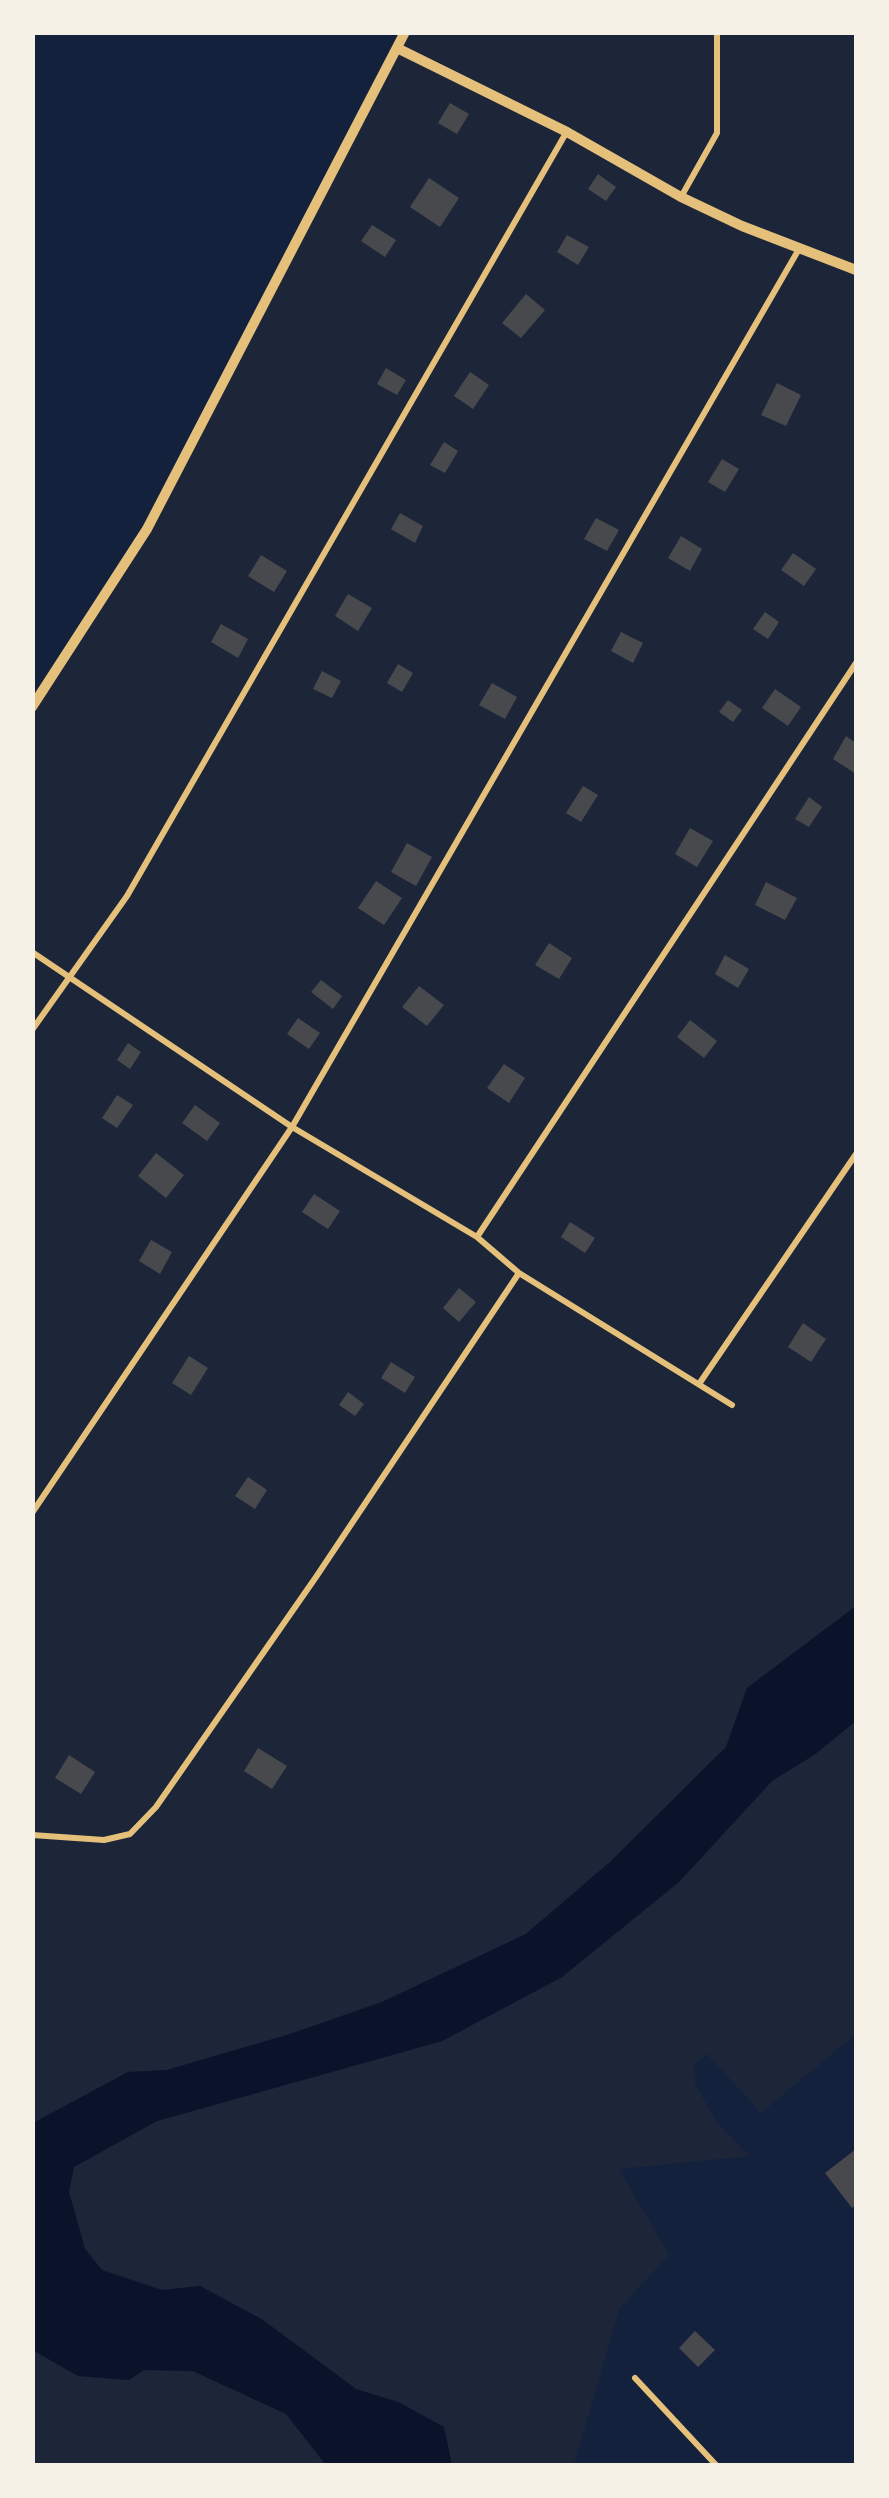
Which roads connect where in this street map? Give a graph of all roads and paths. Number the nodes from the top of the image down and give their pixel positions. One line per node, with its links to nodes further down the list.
1 (405, 32): 3 (street)
2 (717, 32): 5 (lane)
3 (398, 48): 4 (street); 9 (street)
4 (567, 132): 5 (street); 11 (lane)
5 (681, 197): 6 (street)
6 (799, 249): 7 (street); 13 (lane)
7 (856, 270)
8 (856, 664): 15 (lane)
9 (32, 708)
10 (32, 952): 11 (lane)
11 (68, 977): 12 (lane); 13 (lane)
12 (32, 1030)
13 (292, 1127): 15 (lane); 19 (lane)
14 (856, 1154): 17 (lane)
15 (477, 1237): 16 (lane)
16 (518, 1273): 17 (lane); 20 (lane)
17 (699, 1384): 18 (lane)
18 (732, 1405)
19 (32, 1513)
20 (32, 1835)
21 (636, 2378): 22 (lane)
22 (717, 2466)

